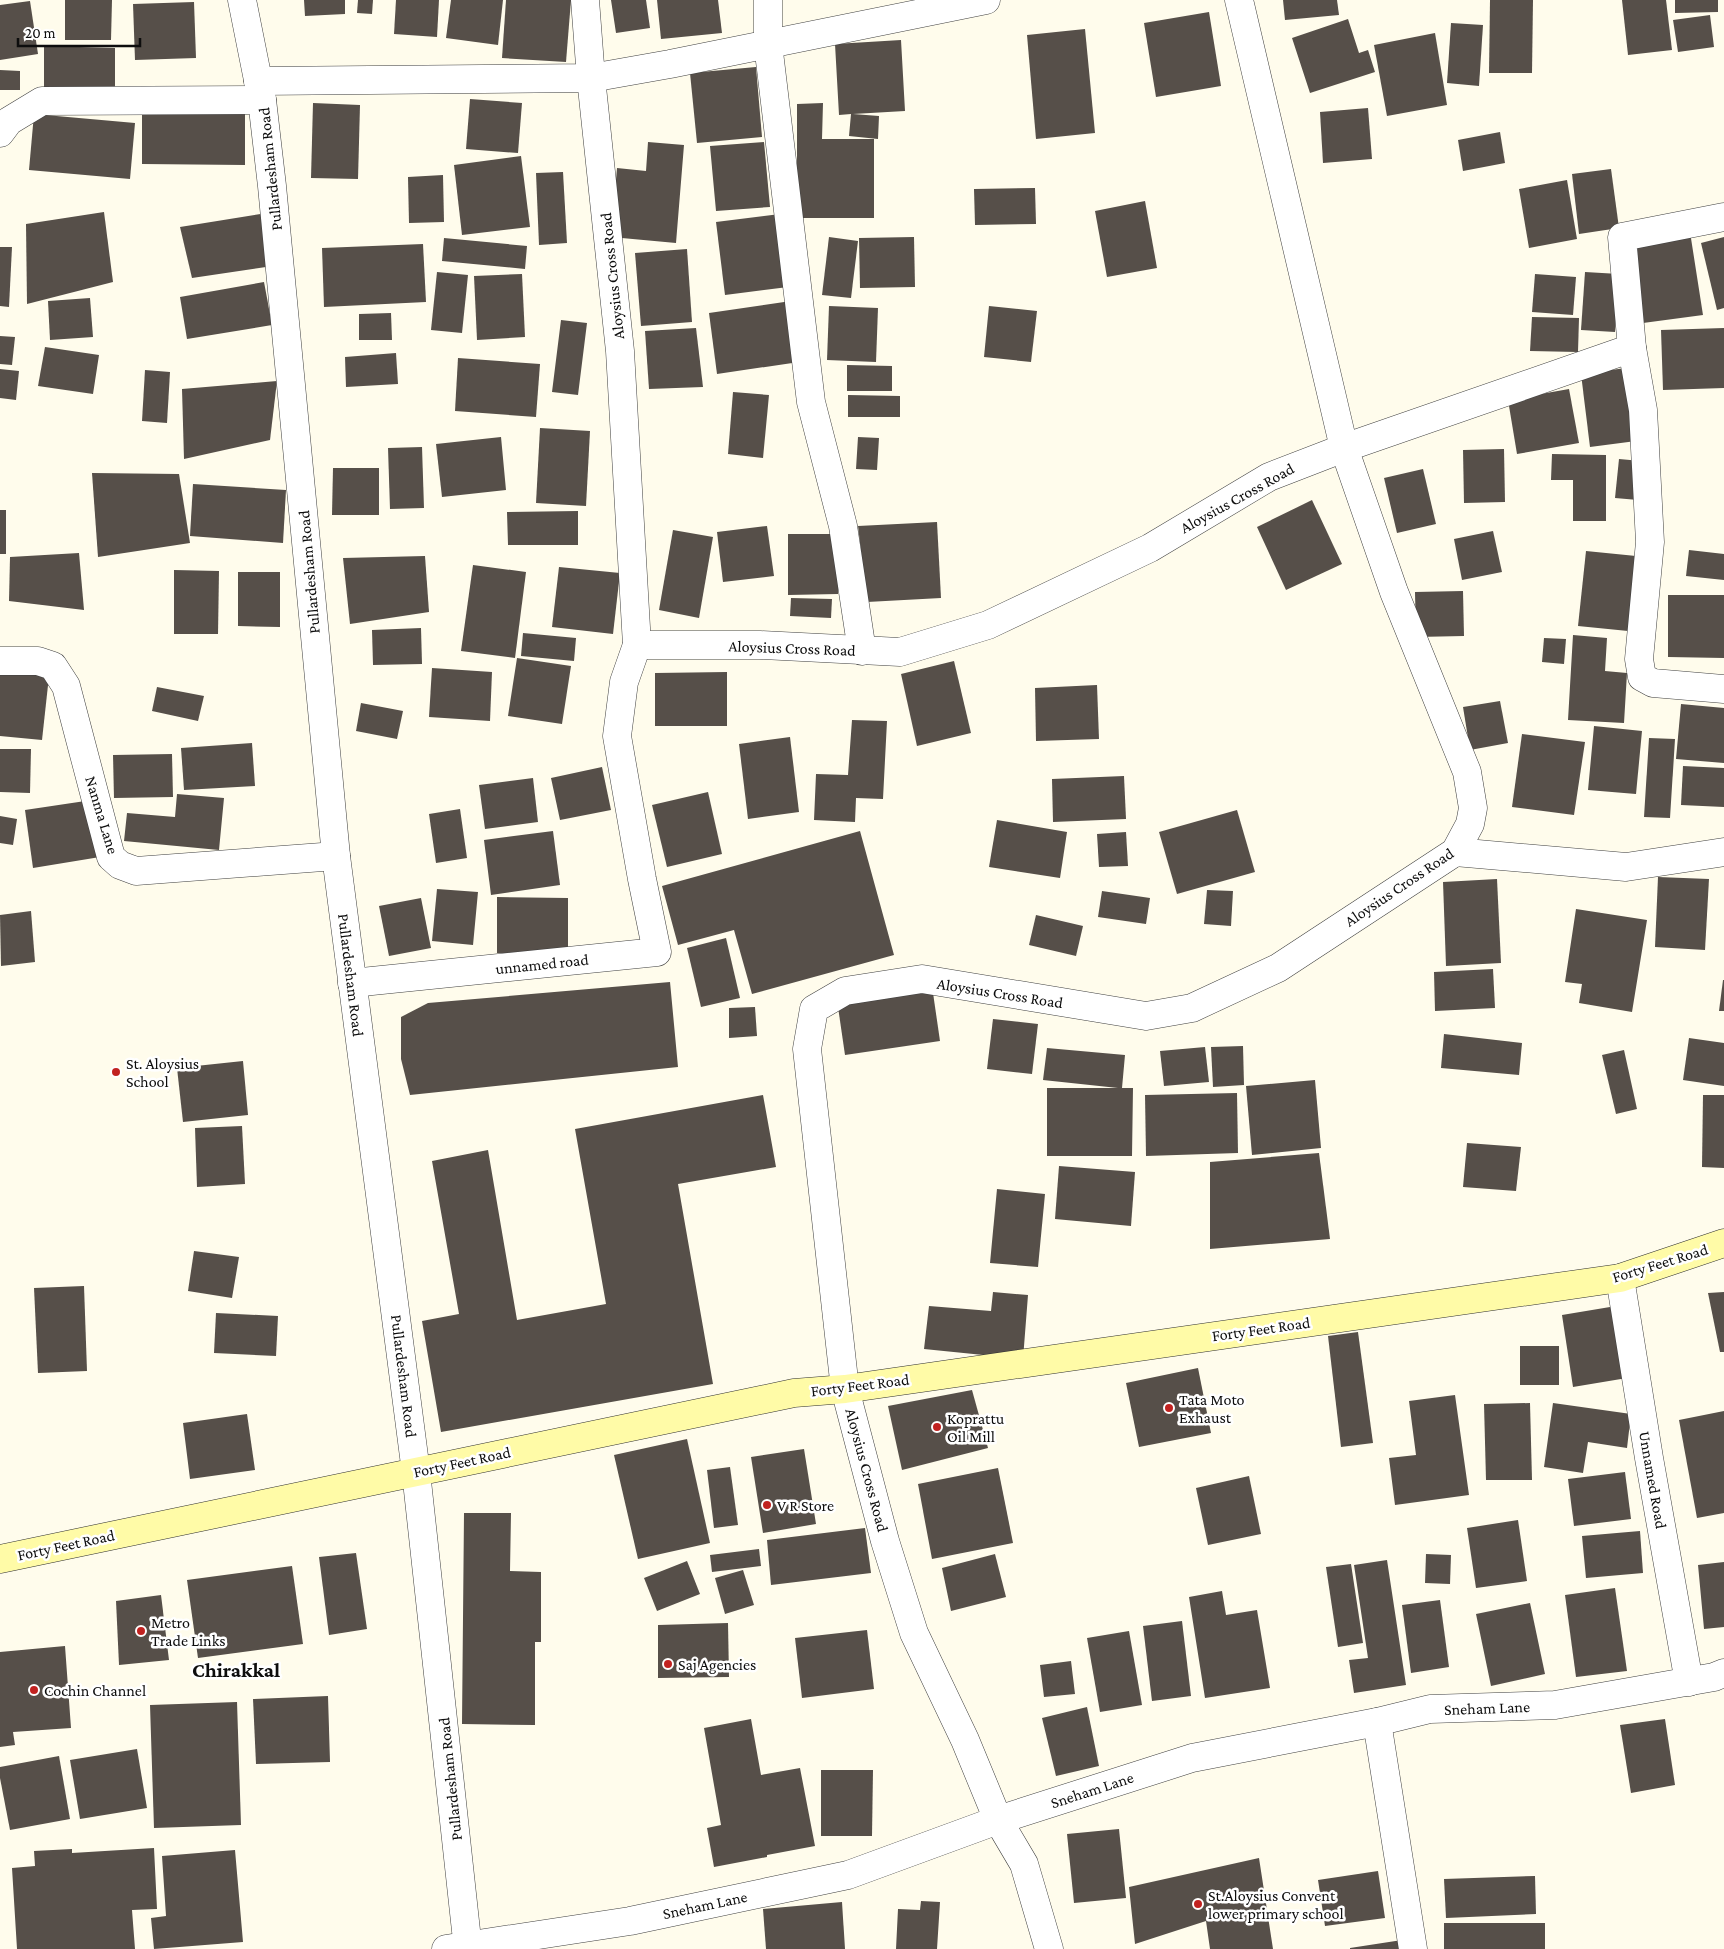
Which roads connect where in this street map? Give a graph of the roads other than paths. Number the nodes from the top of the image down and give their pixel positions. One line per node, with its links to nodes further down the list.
1 (242, 0): 8 (street, Pullardesham Road)
2 (585, 0): 7 (street, Aloysius Cross Road)
3 (768, 0): 6 (street)
4 (986, 0): 6 (street)
5 (1239, 0): 12 (street)
6 (768, 44): 7 (street); 14 (street)
7 (591, 78): 8 (street); 13 (street, Aloysius Cross Road)
8 (260, 91): 9 (street); 19 (street, Pullardesham Road)
9 (0, 133)
10 (1724, 217): 11 (street)
11 (1632, 348): 12 (street); 16 (street)
12 (1344, 448): 14 (street, Aloysius Cross Road); 17 (street, Aloysius Cross Road)
13 (637, 645): 14 (street, Aloysius Cross Road); 20 (street, unnamed road)
14 (862, 651)
15 (0, 661): 19 (street, Nanma Lane)
16 (1724, 689)
17 (1455, 852): 18 (street); 23 (street, Aloysius Cross Road)
18 (1724, 852)
19 (336, 856): 20 (street, Pullardesham Road)
20 (352, 983): 24 (street, Pullardesham Road)
21 (1724, 1243): 22 (main road, Forty Feet Road)
22 (1620, 1278): 23 (main road, Forty Feet Road); 27 (street, Unnamed Road)
23 (845, 1389): 24 (main road, Forty Feet Road); 29 (street, Aloysius Cross Road)
24 (416, 1472): 25 (main road, Forty Feet Road); 30 (street, Pullardesham Road)
25 (0, 1559)
26 (1724, 1673): 27 (street, Sneham Lane)
27 (1690, 1682): 28 (street, Sneham Lane)
28 (1378, 1722): 29 (street, Sneham Lane); 32 (street)
29 (998, 1820): 30 (street, Sneham Lane); 31 (street, Aloysius Cross Road)
30 (461, 1948)
31 (1049, 1949)
32 (1412, 1949)

